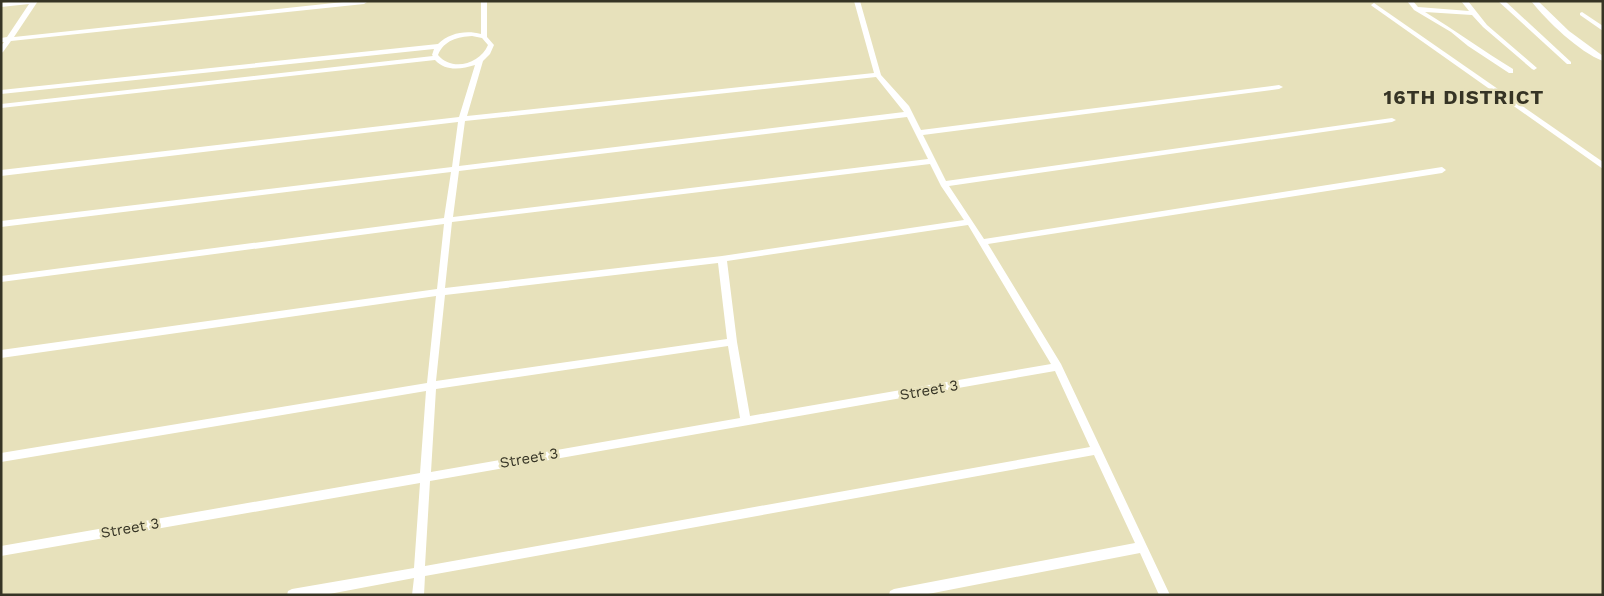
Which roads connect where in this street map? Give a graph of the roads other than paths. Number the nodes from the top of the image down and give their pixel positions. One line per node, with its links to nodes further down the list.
1 (34, 1): 9 (street); 17 (street)
2 (484, 1): 16 (street)
3 (857, 1): 26 (street)
4 (1410, 1): 11 (street)
5 (1464, 1): 13 (street)
6 (1501, 1): 23 (street)
7 (1534, 1): 21 (street)
8 (364, 2): 17 (street)
9 (4, 4): 12 (street)
10 (1374, 5): 35 (street)
11 (1416, 9): 13 (street); 25 (street)
12 (1, 11)
13 (1474, 13): 24 (street)
14 (1582, 14): 15 (street)
15 (1603, 29)
16 (484, 37): 18 (street); 22 (street)
17 (5, 40): 19 (street)
18 (439, 46): 20 (street); 28 (street)
19 (1, 51)
20 (436, 58): 22 (street); 29 (street)
21 (1603, 59)
22 (480, 61): 31 (street)
23 (1569, 63)
24 (1534, 68)
25 (1511, 71)
26 (878, 75): 30 (street); 31 (street)
27 (1279, 87): 33 (street)
28 (1, 92)
29 (1, 106)
30 (909, 114): 33 (street); 36 (street)
31 (462, 119): 36 (street); 38 (street)
32 (1392, 120): 39 (street)
33 (918, 133): 34 (street)
34 (932, 160): 39 (street); 40 (street)
35 (1603, 166)
36 (456, 167): 40 (street); 42 (street)
37 (1442, 170): 43 (street)
38 (1, 174)
39 (944, 184): 41 (street)
40 (448, 220): 45 (street); 46 (street)
41 (970, 222): 43 (street); 44 (street)
42 (1, 224)
43 (982, 242): 49 (street)
44 (722, 258): 46 (street); 47 (street)
45 (1, 279)
46 (440, 292): 48 (street); 50 (street)
47 (732, 342): 50 (street); 51 (street)
48 (1, 354)
49 (1058, 367): 51 (street, Street 3); 52 (street)
50 (431, 386): 53 (street); 54 (street)
51 (746, 422): 54 (street, Street 3)
52 (1098, 450): 55 (street); 57 (street)
53 (1, 458)
54 (424, 476): 56 (street, Street 3); 57 (street)
55 (1142, 547): 60 (street); 61 (street)
56 (1, 551)
57 (420, 572): 58 (street); 59 (street)
58 (292, 595)
59 (418, 595)
60 (894, 595)
61 (1165, 595)

